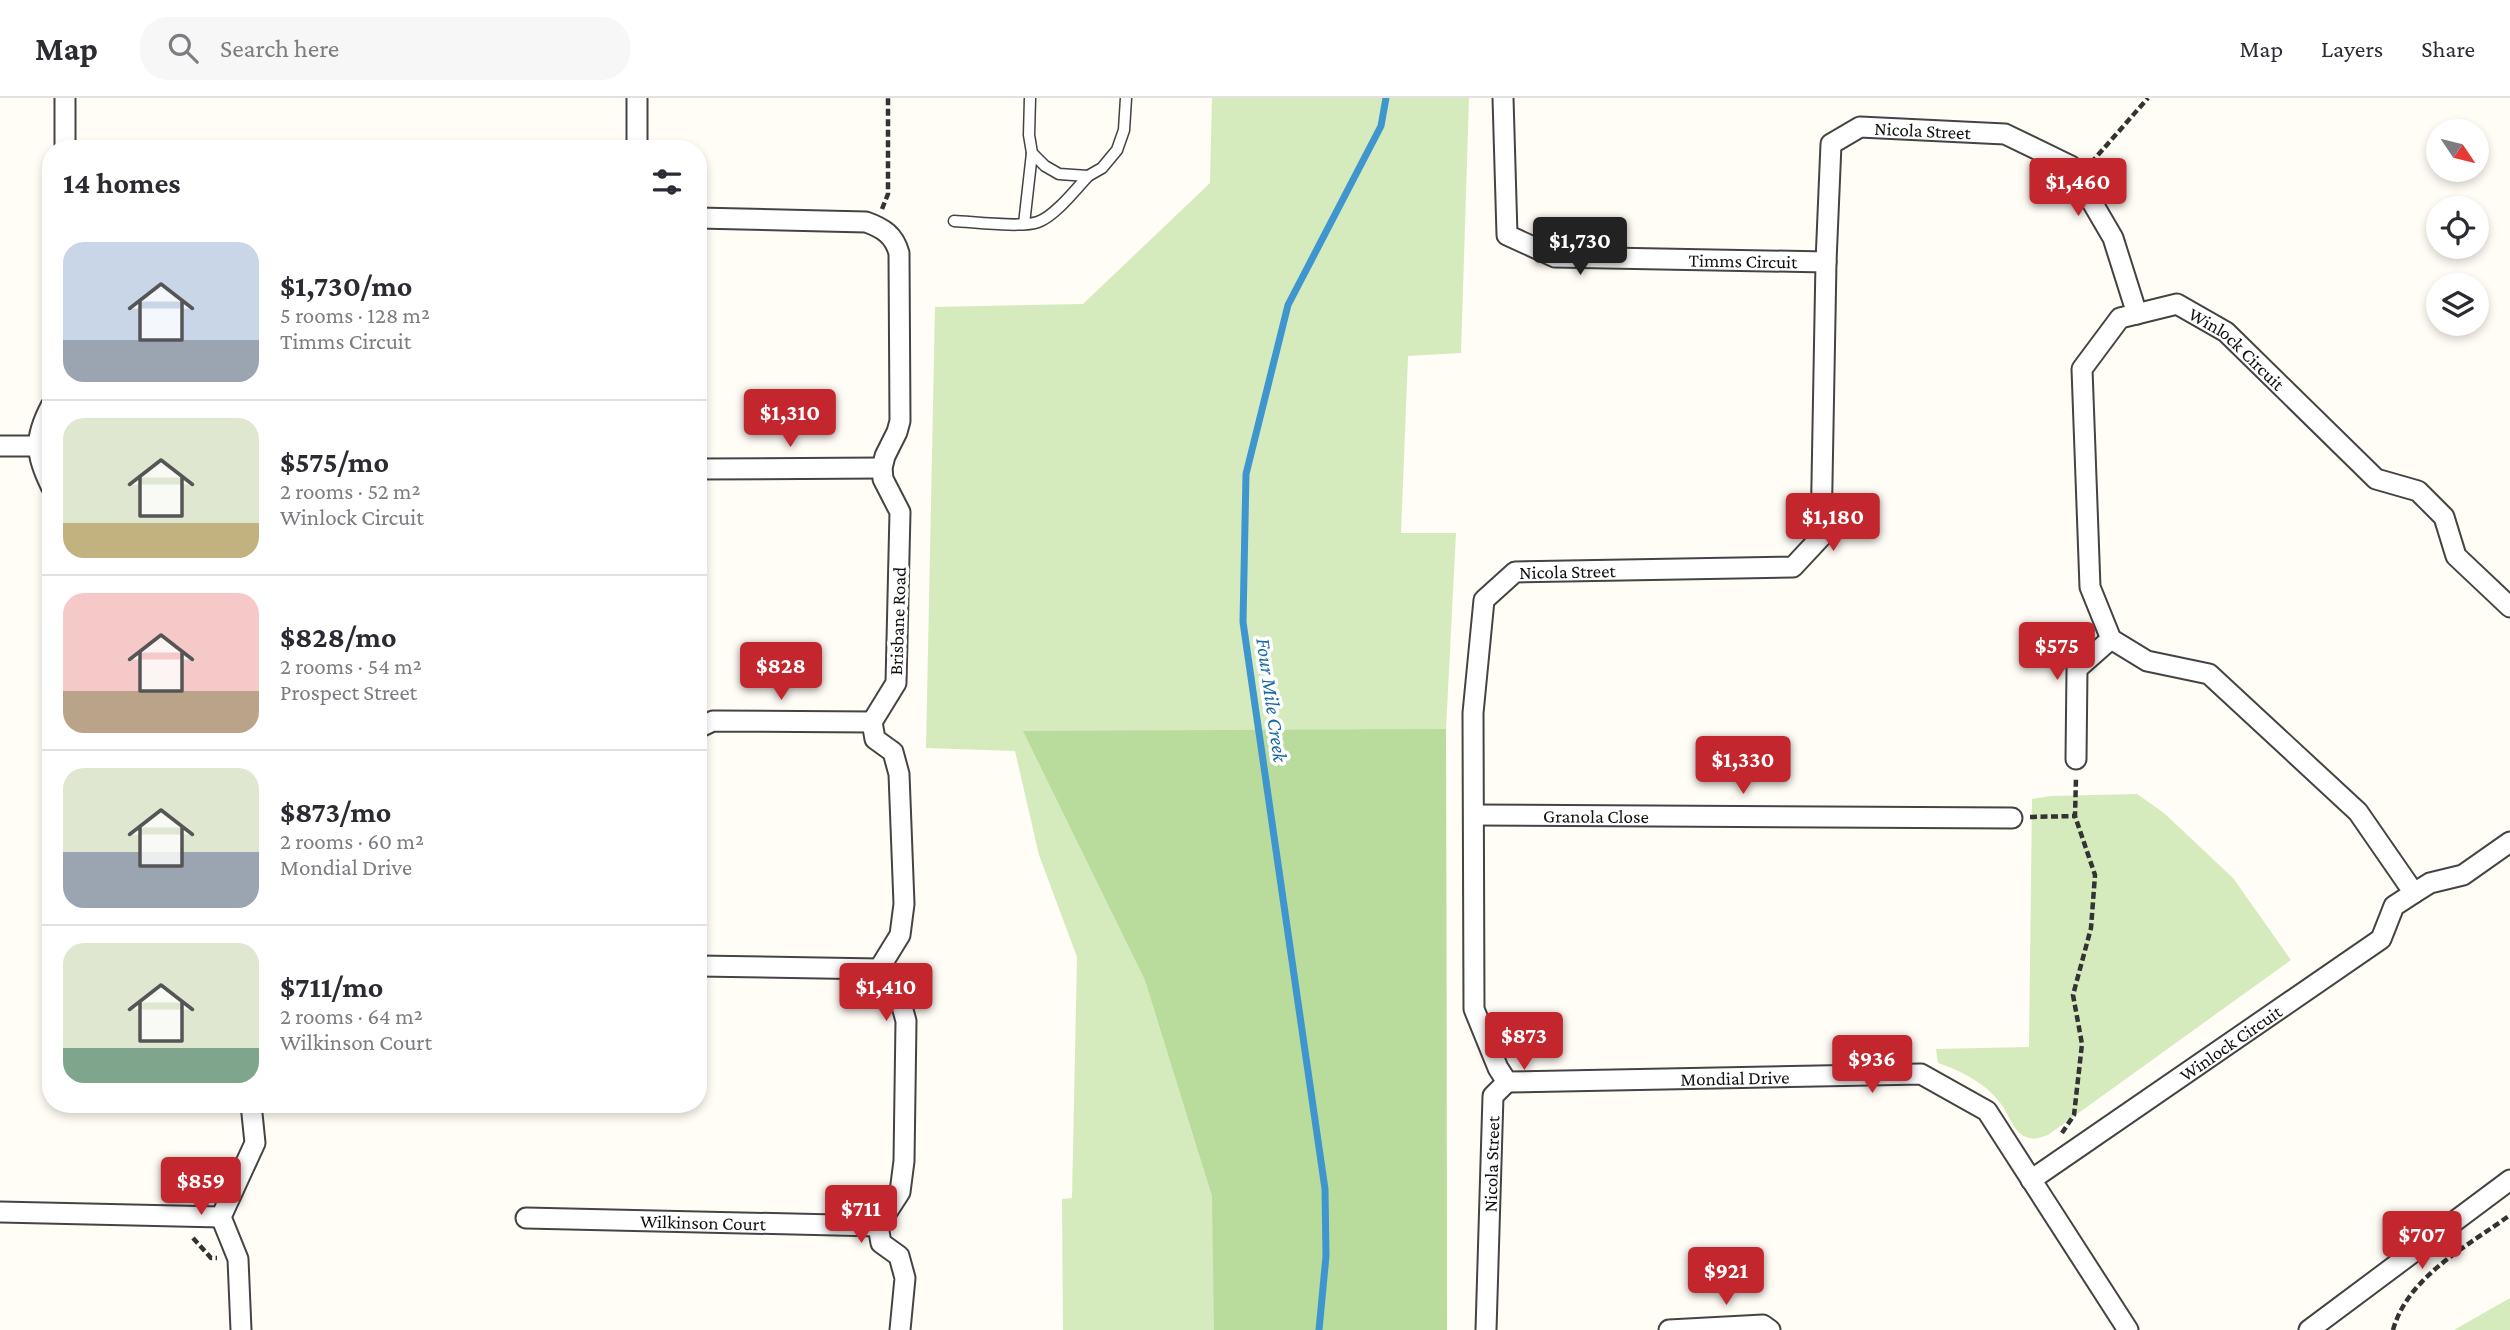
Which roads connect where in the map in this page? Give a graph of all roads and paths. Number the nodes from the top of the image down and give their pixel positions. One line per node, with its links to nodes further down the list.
1 (65, 98): 8 (street)
2 (637, 98): 9 (street)
3 (888, 98): 13 (path)
4 (1030, 98): 10 (lane)
5 (1126, 98): 11 (lane)
6 (1503, 98): 17 (street, Timms Circuit)
7 (2148, 98): 12 (path)
8 (65, 140)
9 (637, 140)
10 (1032, 153): 11 (lane); 16 (lane)
11 (1088, 176): 16 (lane)
12 (2078, 177): 17 (street, Nicola Street); 18 (street)
13 (880, 214)
14 (707, 218): 23 (street)
15 (954, 221): 16 (lane)
16 (1024, 224)
17 (1826, 262): 30 (street, Nicola Street)
18 (2137, 314): 25 (street, Winlock Circuit); 26 (street, Winlock Circuit)
19 (42, 422): 21 (street)
20 (0, 446): 21 (street)
21 (37, 446): 22 (street)
22 (42, 466)
23 (882, 468): 24 (street); 27 (street, Brisbane Road)
24 (707, 469)
25 (2510, 607)
26 (2111, 639): 29 (street); 34 (street)
27 (872, 722): 28 (street); 36 (street)
28 (707, 724)
29 (2077, 759): 31 (path)
30 (1475, 815): 32 (street, Granola Close); 37 (street, Nicola Street)
31 (2074, 816): 32 (path); 39 (path)
32 (2012, 818)
33 (2510, 842): 34 (street, Winlock Circuit)
34 (2414, 893): 40 (street, Winlock Circuit)
35 (707, 966): 36 (street)
36 (879, 969): 46 (street)
37 (1507, 1082): 40 (street, Mondial Drive); 49 (street, Nicola Street)
38 (252, 1113): 44 (street)
39 (2060, 1137)
40 (2031, 1180): 52 (street, Mondial Drive)
41 (2510, 1180): 53 (street)
42 (0, 1212): 44 (street)
43 (2510, 1215): 54 (path)
44 (221, 1217): 47 (street)
45 (526, 1217): 46 (street, Wilkinson Court)
46 (878, 1226): 48 (street)
47 (241, 1330)
48 (900, 1330)
49 (1486, 1330)
50 (1669, 1330): 51 (street)
51 (1770, 1330)
52 (2128, 1330)
53 (2309, 1330)
54 (2393, 1330)

